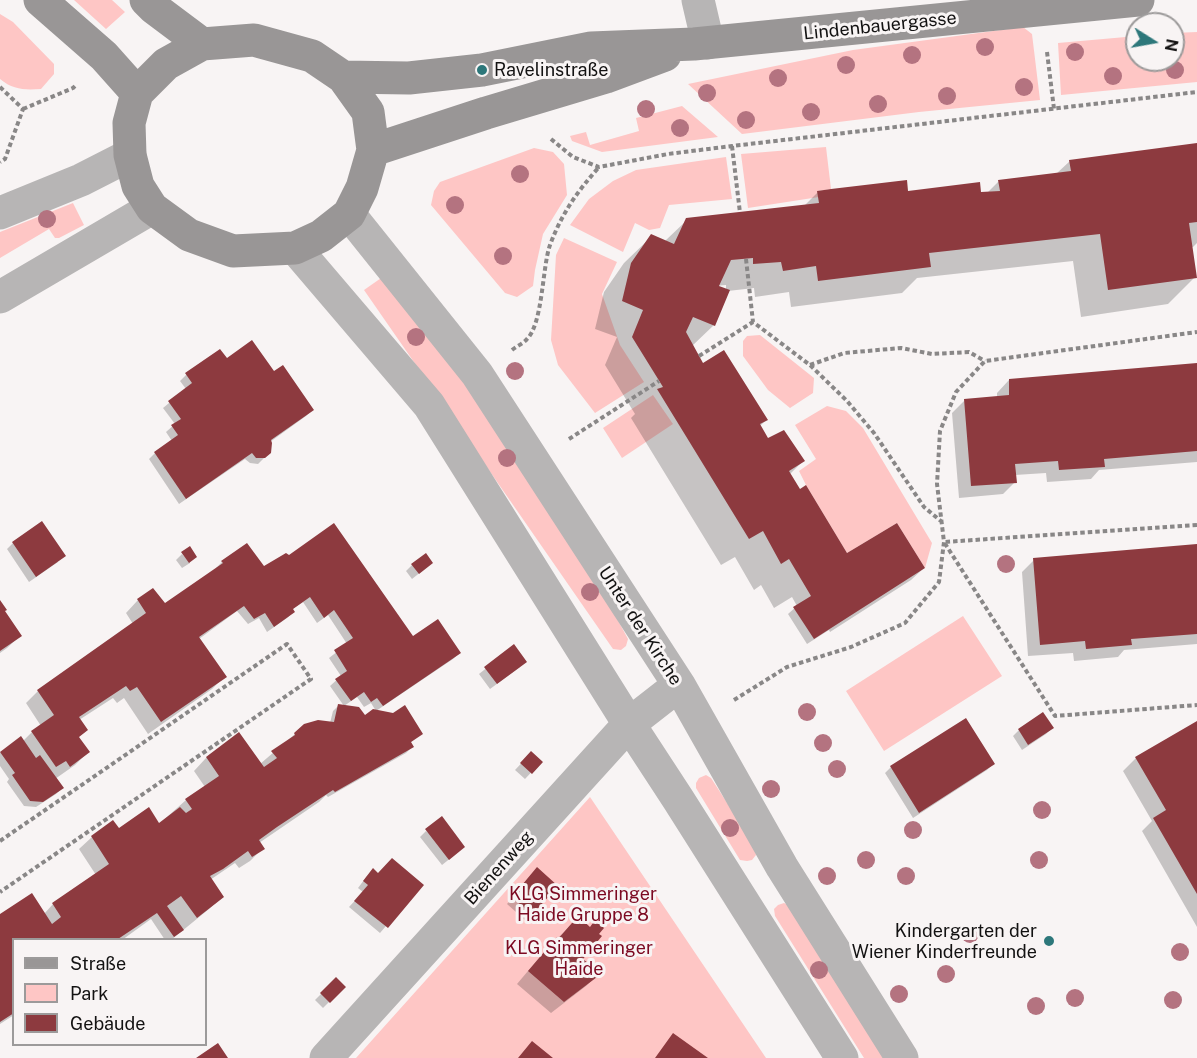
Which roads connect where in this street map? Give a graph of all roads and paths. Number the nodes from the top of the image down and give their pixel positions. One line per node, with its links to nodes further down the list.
1 (40, 0): 12 (main road)
2 (146, 0): 5 (main road)
3 (698, 0): 6 (street)
4 (1138, 0): 6 (main road, Lindenbauergasse)
5 (202, 44): 8 (main road); 12 (main road)
6 (701, 44): 8 (main road, Lindenbauergasse); 13 (main road, Lindenbauergasse)
7 (1047, 45): 15 (path)
8 (343, 77): 17 (main road)
9 (0, 87): 14 (path)
10 (73, 88): 14 (path)
11 (1197, 92): 15 (path)
12 (137, 93): 18 (main road)
13 (537, 98): 17 (main road, Lindenbauergasse); 20 (path)
14 (23, 109): 19 (path)
15 (1054, 109): 16 (path)
16 (732, 146): 20 (path); 23 (path)
17 (373, 150): 24 (main road)
18 (130, 155): 21 (main road); 22 (street)
19 (0, 162)
20 (599, 167): 33 (path)
21 (152, 208): 25 (main road); 27 (street)
22 (0, 213)
23 (740, 213)
24 (349, 214): 25 (main road); 33 (street, Unter der Kirche)
25 (295, 249): 42 (street)
26 (746, 259): 28 (path)
27 (0, 297)
28 (753, 322): 30 (path); 32 (path)
29 (1197, 332): 31 (path)
30 (699, 356)
31 (985, 361): 32 (path); 36 (path)
32 (810, 366): 36 (path)
33 (477, 374): 35 (street, Unter der Kirche)
34 (659, 381): 35 (path)
35 (533, 461): 39 (street, Unter der Kirche)
36 (942, 522): 38 (path)
37 (1197, 525): 38 (path)
38 (944, 542): 40 (path); 41 (path)
39 (679, 685): 41 (street, Unter der Kirche); 42 (street, Bienenweg)
40 (1197, 705)
41 (700, 722): 47 (street, Unter der Kirche)
42 (629, 724): 45 (street, Bienenweg); 46 (street)
43 (0, 841): 44 (path)
44 (0, 892)
45 (326, 1058)
46 (842, 1058)
47 (902, 1058)

